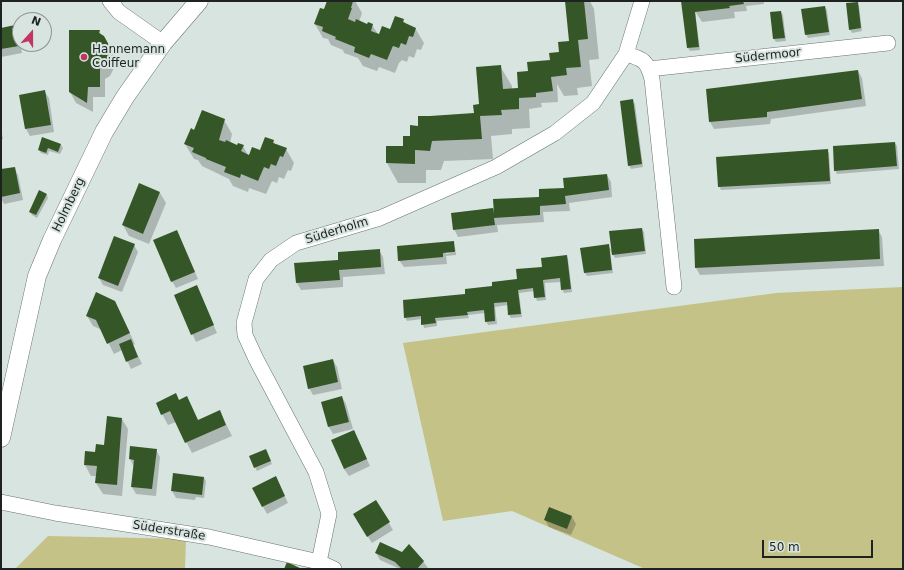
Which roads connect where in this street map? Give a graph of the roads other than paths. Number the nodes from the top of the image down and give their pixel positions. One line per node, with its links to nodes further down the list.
1 (110, 1): 4 (street)
2 (199, 1): 4 (street, Holmberg)
3 (642, 1): 6 (street, Süderholm)
4 (163, 43): 9 (street, Holmberg)
5 (888, 43): 7 (street, Südermoor)
6 (626, 54): 7 (street); 11 (street, Süderholm)
7 (649, 69): 8 (street)
8 (674, 287)
9 (1, 438)
10 (1, 502): 11 (street, Süderstraße)
11 (319, 562): 12 (street, Süderstraße)
12 (334, 569)

